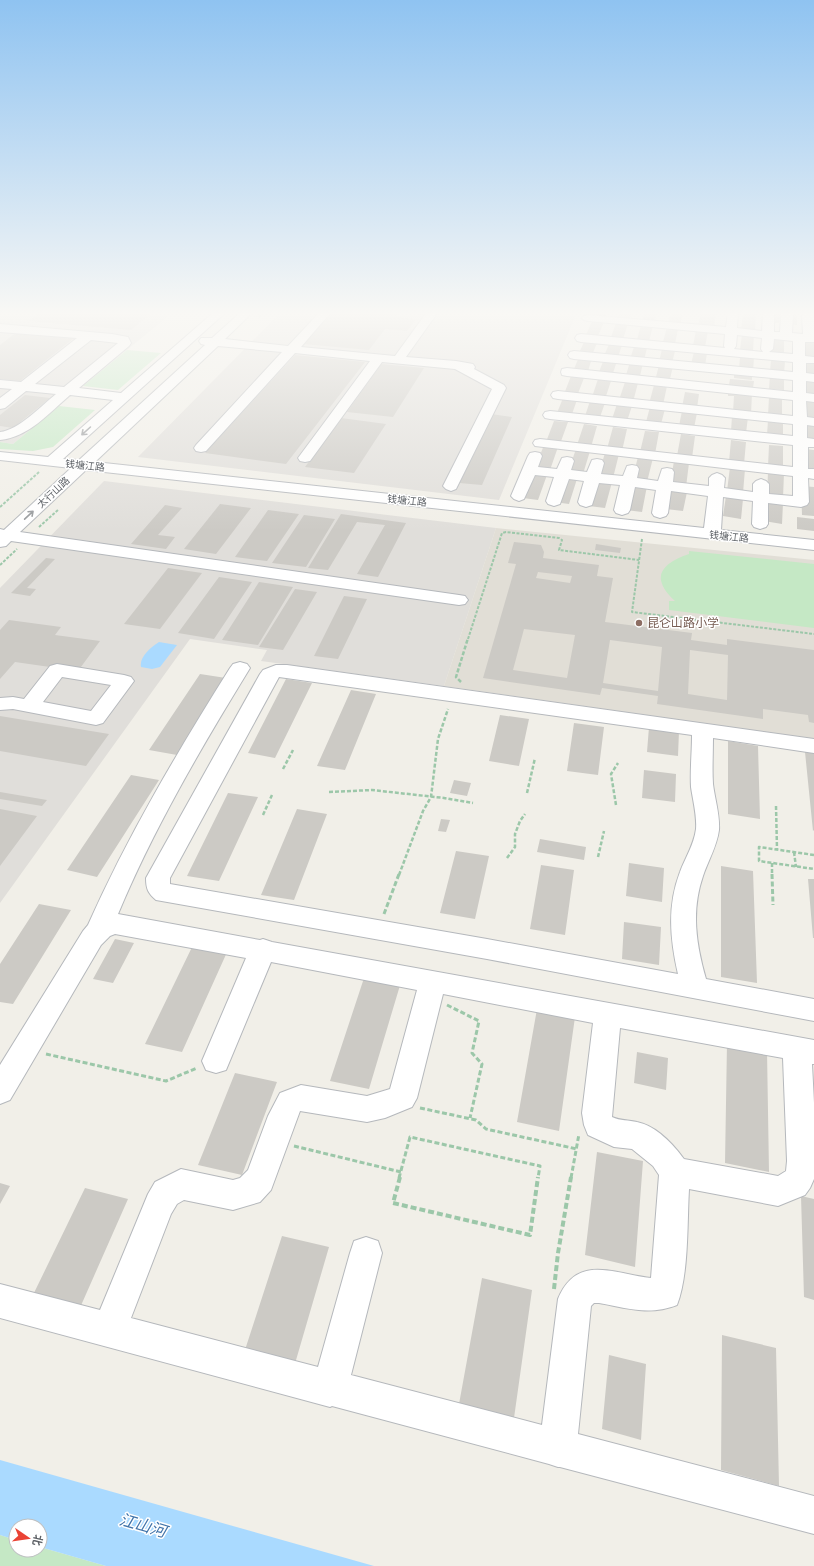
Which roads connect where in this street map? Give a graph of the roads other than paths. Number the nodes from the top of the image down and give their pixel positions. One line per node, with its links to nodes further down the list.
1 (13, 385): 17 (street)
2 (75, 385): 19 (street)
3 (145, 385): 26 (street)
4 (150, 385): 26 (street, 太行山路)
5 (162, 385): 52 (street, 太行山路)
6 (259, 385): 45 (street)
7 (359, 385): 49 (street)
8 (494, 385): 60 (street)
9 (562, 385): 21 (street)
10 (593, 385): 24 (street)
11 (619, 385): 25 (street)
12 (651, 385): 28 (street)
13 (682, 385): 29 (street)
14 (694, 385): 18 (street)
15 (765, 385): 20 (street)
16 (799, 385): 22 (street)
17 (24, 386): 19 (street); 27 (street)
18 (726, 388): 20 (street); 30 (street)
19 (68, 391): 26 (street); 40 (street)
20 (765, 393): 22 (street); 32 (street)
21 (558, 395): 24 (street); 31 (street)
22 (800, 396): 23 (street); 35 (street)
23 (814, 398)
24 (588, 399): 25 (street); 33 (street)
25 (614, 401): 28 (street); 34 (street)
26 (126, 403): 51 (street, one-way to 51); 52 (street, 太行山路)
27 (0, 405)
28 (646, 405): 29 (street); 37 (street)
29 (678, 408): 30 (street); 38 (street)
30 (723, 413): 32 (street); 39 (street)
31 (550, 415): 33 (street); 43 (street)
32 (764, 417): 35 (street); 41 (street)
33 (581, 418): 34 (street); 44 (street)
34 (609, 421): 37 (street); 46 (street)
35 (800, 421): 36 (street); 42 (street)
36 (814, 422)
37 (642, 425): 38 (street); 47 (street)
38 (675, 428): 39 (street); 50 (street)
39 (722, 433): 41 (street); 53 (street)
40 (0, 436)
41 (763, 438): 42 (street); 54 (street)
42 (807, 442): 57 (street)
43 (540, 444): 44 (street); 55 (street)
44 (572, 447): 46 (street); 56 (street)
45 (201, 448)
46 (601, 450): 47 (street); 58 (street)
47 (635, 454): 50 (street); 59 (street)
48 (0, 456): 51 (street, 钱塘江路)
49 (305, 458)
50 (670, 458): 53 (street); 61 (street)
51 (52, 461): 52 (street, 钱塘江路)
52 (76, 464): 70 (street, 太行山路); 71 (street, 钱塘江路)
53 (718, 464): 54 (street); 62 (street)
54 (762, 468): 57 (street); 64 (street)
55 (529, 470): 56 (street); 63 (street)
56 (563, 474): 58 (street); 65 (street)
57 (807, 474): 64 (street)
58 (593, 478): 59 (street); 66 (street)
59 (629, 482): 61 (street); 67 (street)
60 (450, 486)
61 (665, 486): 62 (street); 68 (street)
62 (716, 492): 64 (street); 71 (street)
63 (519, 496)
64 (761, 498): 69 (street)
65 (554, 501)
66 (586, 502)
67 (622, 510)
68 (660, 513)
69 (760, 524)
70 (2, 534): 73 (street)
71 (712, 534): 72 (street, 钱塘江路)
72 (814, 545)
73 (459, 600)
74 (240, 668): 79 (street)
75 (0, 704): 76 (street)
76 (28, 706)
77 (703, 730): 78 (street); 82 (street); 82 (street)
78 (814, 746)
79 (99, 929): 80 (street); 87 (street)
80 (263, 949): 81 (street); 86 (street)
81 (439, 982): 84 (street); 91 (street)
82 (695, 988): 83 (street)
83 (814, 1010)
84 (608, 1014): 85 (street); 88 (street)
85 (806, 1050): 88 (street)
86 (216, 1061)
87 (0, 1091)
88 (675, 1172): 93 (street)
89 (366, 1253): 92 (street)
90 (0, 1301): 91 (street)
91 (109, 1330): 92 (street)
92 (330, 1389): 93 (street)
93 (558, 1449): 94 (street)
94 (814, 1515)

